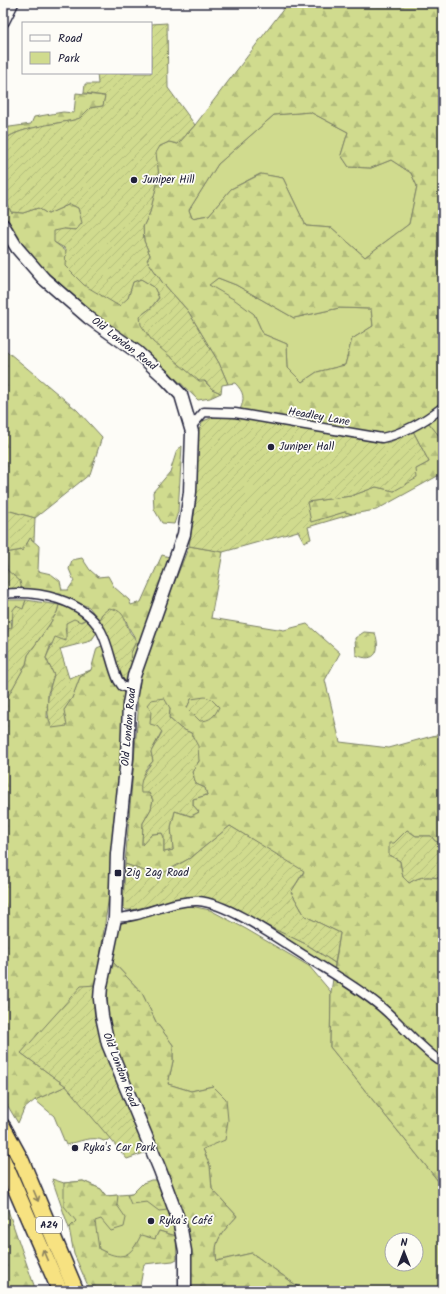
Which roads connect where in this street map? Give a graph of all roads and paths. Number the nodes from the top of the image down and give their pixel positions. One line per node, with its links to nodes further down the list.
1 (12, 3): 2 (main road)
2 (3, 21)
3 (3, 225): 5 (main road, Old London Road)
4 (443, 407): 5 (street, Headley Lane)
5 (191, 427): 7 (main road, Old London Road)
6 (3, 594): 7 (street)
7 (132, 690): 8 (main road, Old London Road)
8 (115, 918): 9 (street); 14 (main road, Old London Road)
9 (443, 1063)
10 (3, 1127): 13 (highway, A24, one-way to 13)
11 (3, 1160): 12 (highway, A24, one-way to 11)
12 (60, 1291)
13 (76, 1291)
14 (185, 1291)

